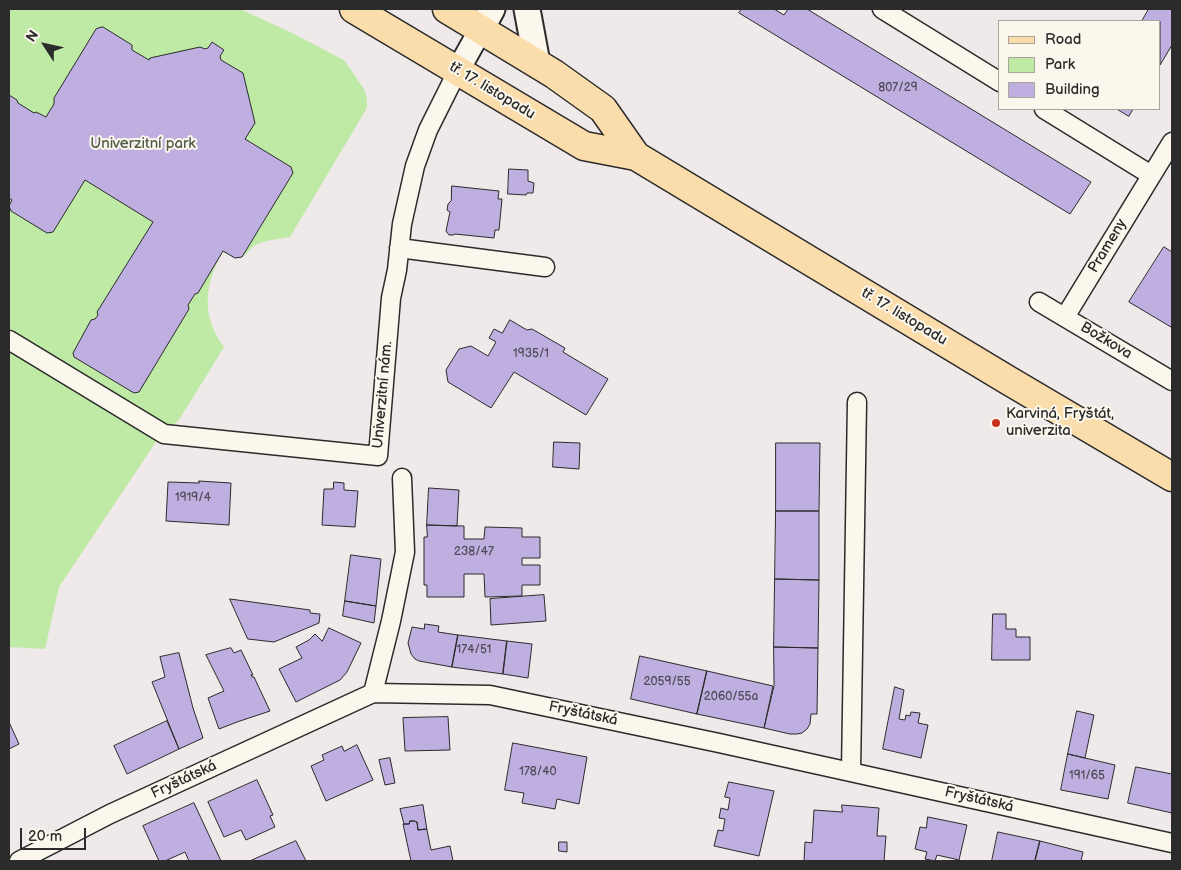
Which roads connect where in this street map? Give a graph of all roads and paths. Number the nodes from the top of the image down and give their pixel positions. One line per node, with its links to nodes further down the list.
1 (354, 9): 7 (main road, tř. 17. listopadu)
2 (447, 9): 5 (main road, tř. 17. listopadu)
3 (527, 9): 6 (main road)
4 (882, 9): 8 (street)
5 (486, 19): 6 (main road, tř. 17. listopadu); 7 (street)
6 (536, 63): 11 (main road, tř. 17. listopadu)
7 (458, 70): 11 (main road, tř. 17. listopadu); 13 (street, Univerzitní nám.)
8 (998, 81)
9 (1046, 110): 12 (street)
10 (1172, 142): 12 (street, Prameny)
11 (636, 156): 20 (main road, tř. 17. listopadu)
12 (1152, 175): 16 (street, Prameny)
13 (399, 248): 14 (street); 17 (street, Univerzitní nám.)
14 (546, 267)
15 (1039, 302): 16 (street, Božkova)
16 (1065, 317): 18 (street, Božkova)
17 (9, 340)
18 (1172, 381)
19 (857, 402): 23 (street)
20 (1172, 477)
21 (402, 478): 22 (street)
22 (373, 693): 23 (street, Fryštátská); 25 (street, Fryštátská)
23 (851, 772): 24 (street, Fryštátská)
24 (1172, 843)
25 (19, 861)

